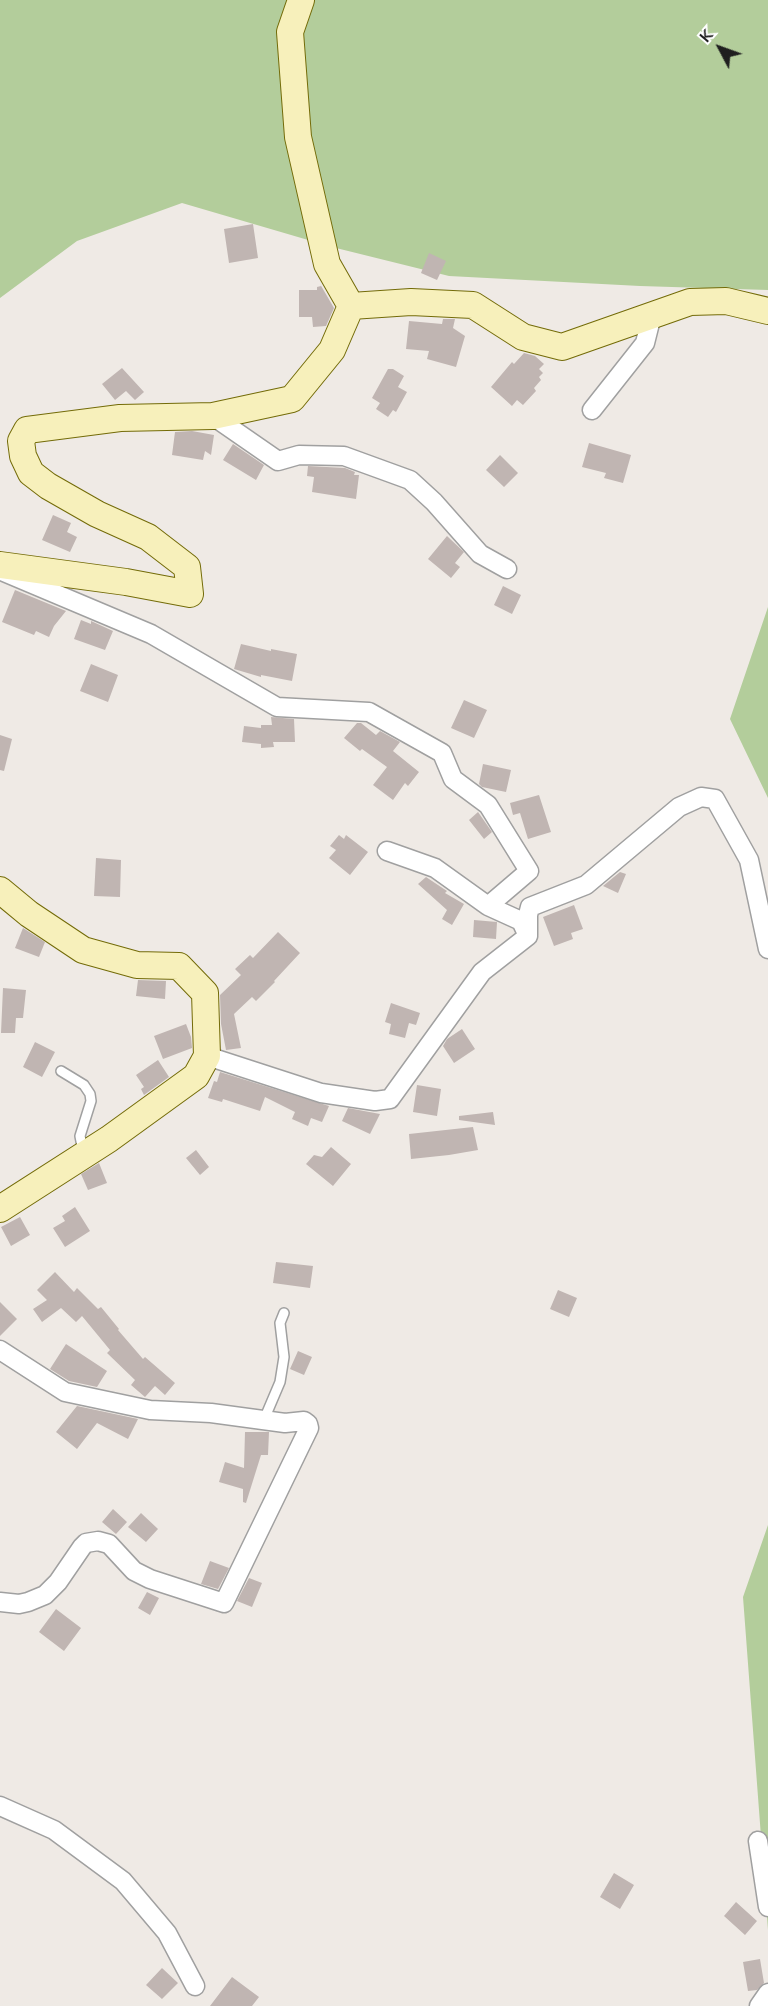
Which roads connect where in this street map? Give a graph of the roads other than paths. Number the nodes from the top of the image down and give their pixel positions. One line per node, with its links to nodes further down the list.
1 (301, 0): 2 (street)
2 (351, 306): 4 (street); 6 (street)
3 (768, 311): 4 (street)
4 (652, 315): 5 (street)
5 (592, 410)
6 (213, 416): 7 (street); 9 (street)
7 (0, 565)
8 (0, 570): 13 (street)
9 (507, 570)
10 (387, 850): 13 (street)
11 (0, 890): 16 (street)
12 (761, 894): 14 (street); 15 (street)
13 (488, 906): 14 (street)
14 (528, 936): 16 (street)
15 (768, 949)
16 (207, 1056): 18 (street)
17 (62, 1071): 18 (lane)
18 (84, 1155): 19 (street)
19 (0, 1209)
20 (284, 1313): 22 (lane)
21 (0, 1350): 22 (street)
22 (263, 1422): 23 (street)
23 (0, 1602)
24 (0, 1806): 27 (street)
25 (758, 1841): 26 (street)
26 (768, 1907)
27 (195, 1986)
28 (768, 1993): 29 (street)
29 (759, 2006)

